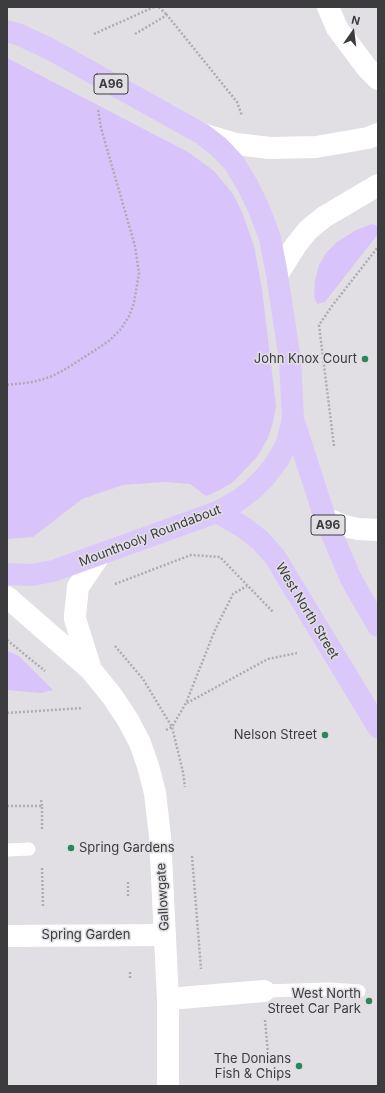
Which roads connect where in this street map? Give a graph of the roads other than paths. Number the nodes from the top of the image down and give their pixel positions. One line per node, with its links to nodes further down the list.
1 (328, 7): 3 (street)
2 (11, 29): 4 (main road, Mounthooly Roundabout / A96)
3 (378, 79)
4 (202, 134): 5 (street); 7 (main road, Mounthooly Roundabout / A96)
5 (378, 134)
6 (378, 185): 7 (street)
7 (277, 275): 8 (main road, Mounthooly Roundabout / A96)
8 (293, 419): 9 (main road, Mounthooly Roundabout / A96); 10 (main road, A96)
9 (217, 512): 12 (main road, Mounthooly Roundabout / A96); 17 (main road, West North Street)
10 (325, 518): 11 (street); 15 (main road, A96)
11 (378, 530)
12 (99, 556): 13 (main road, Mounthooly Roundabout / A96); 16 (street, Gallowgate)
13 (7, 574)
14 (7, 597): 16 (street, Gallowgate)
15 (378, 626)
16 (91, 670): 20 (street, Gallowgate)
17 (378, 727)
18 (28, 849): 19 (lane)
19 (7, 850)
20 (165, 935): 21 (street, Spring Garden); 24 (street, Gallowgate)
21 (7, 936)
22 (264, 991): 23 (lane); 24 (street)
23 (359, 991)
24 (168, 999): 25 (street, Gallowgate)
25 (168, 1086)

